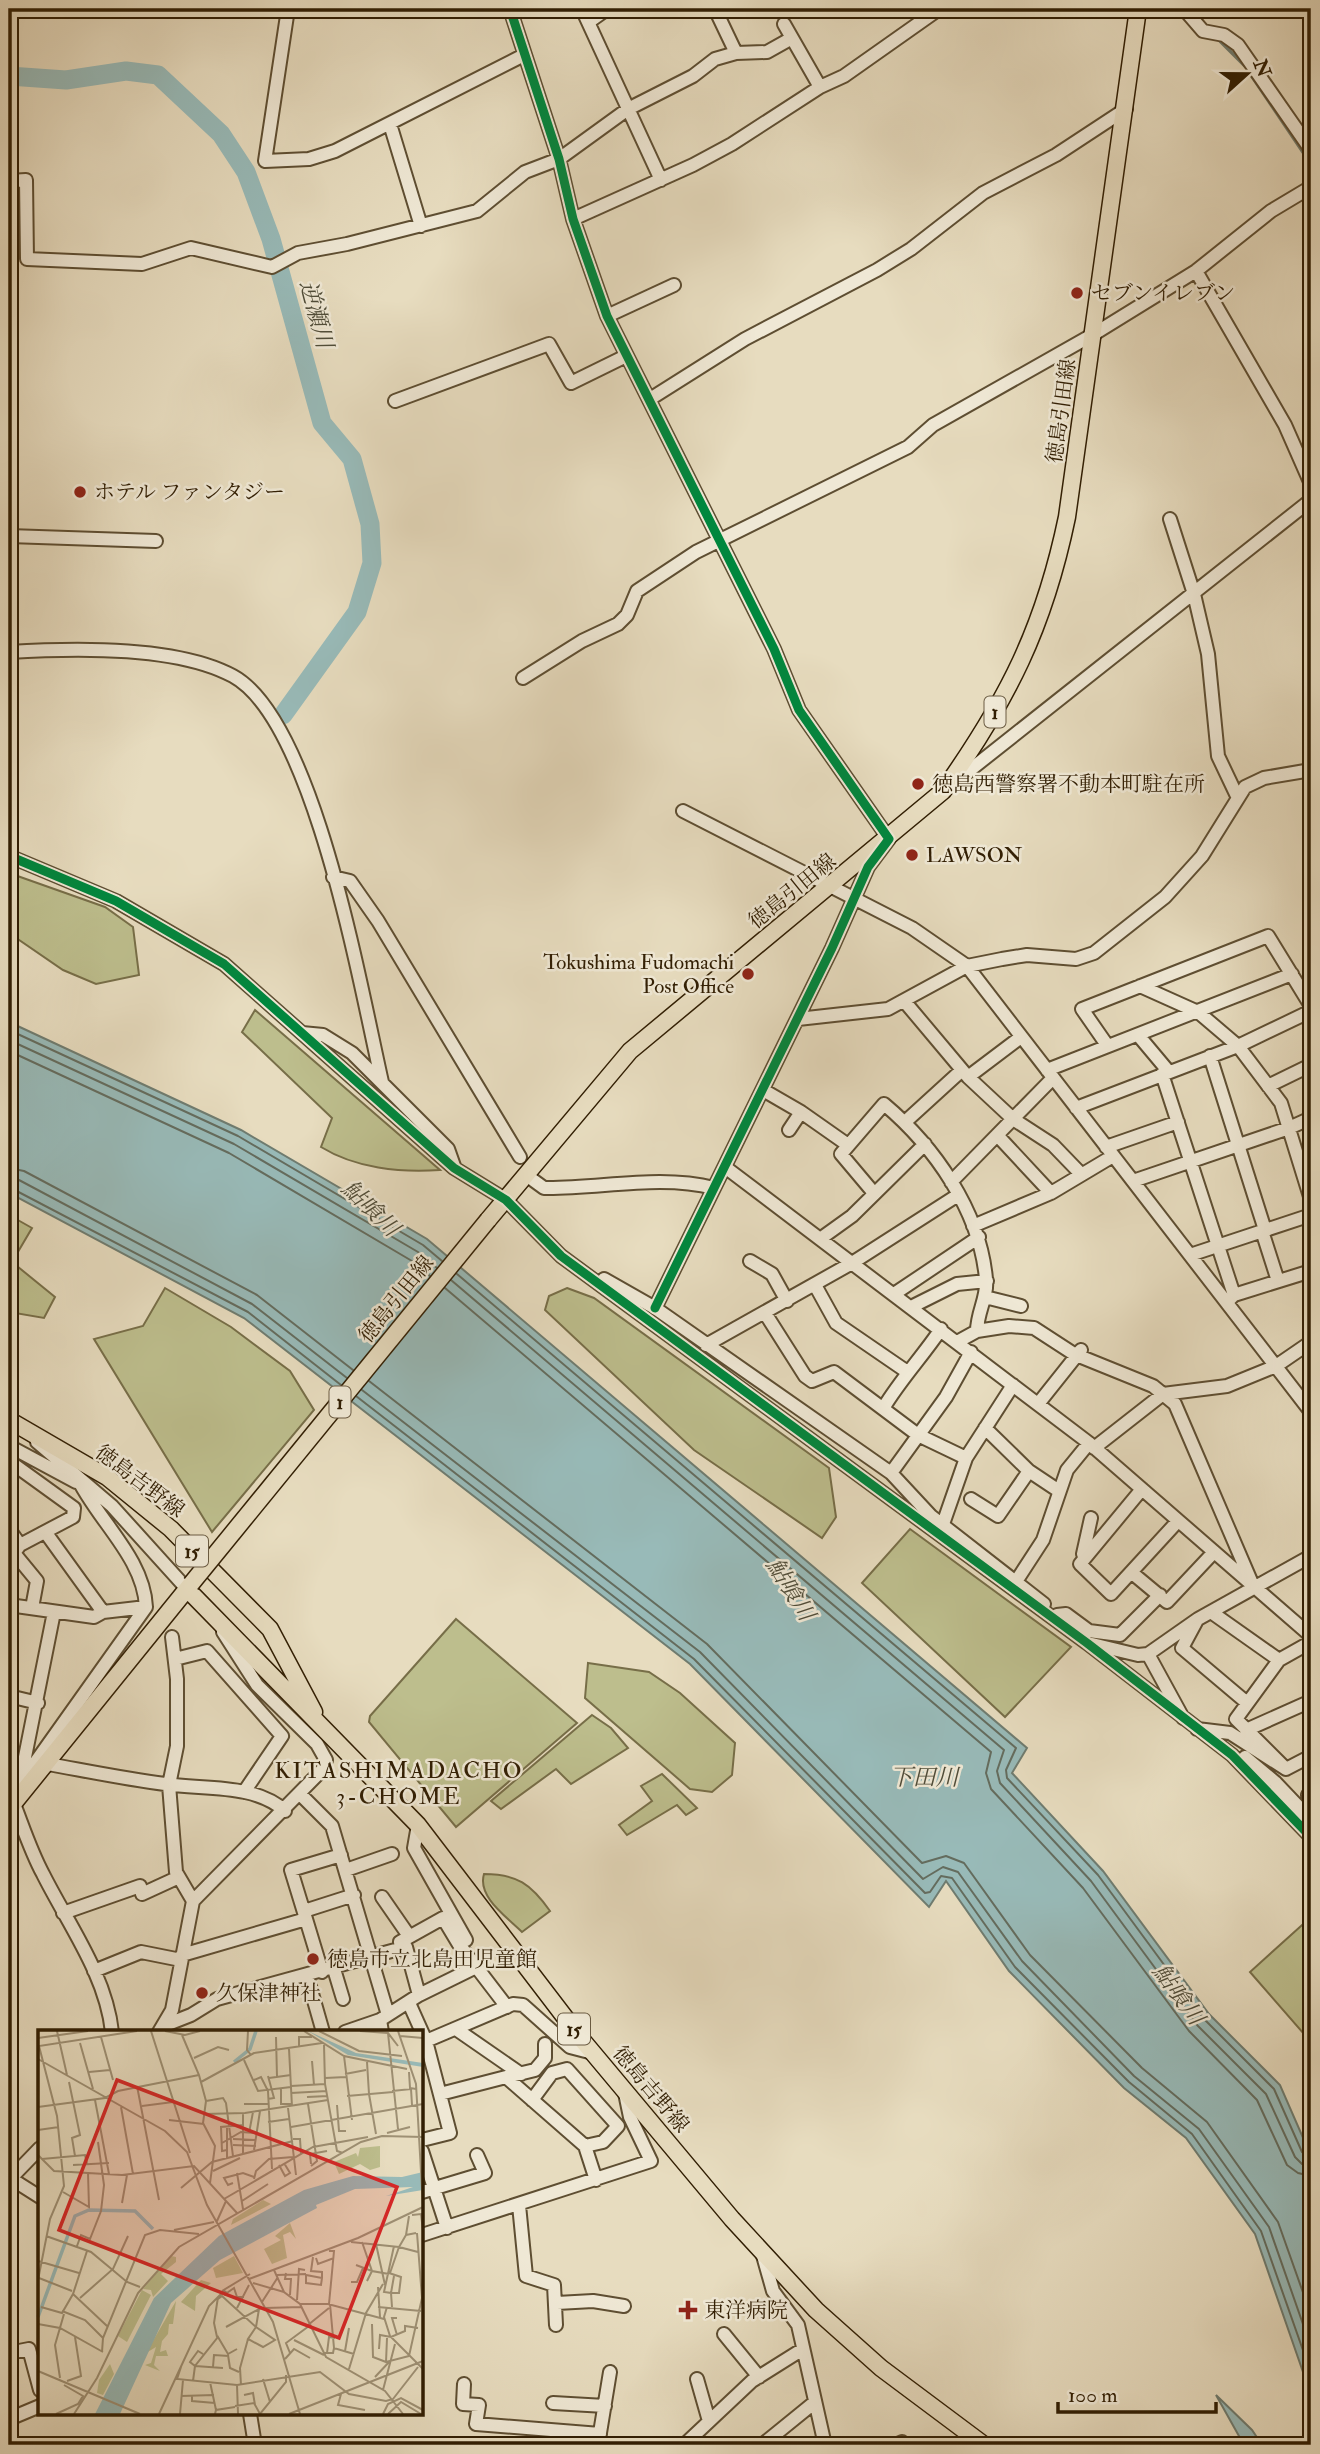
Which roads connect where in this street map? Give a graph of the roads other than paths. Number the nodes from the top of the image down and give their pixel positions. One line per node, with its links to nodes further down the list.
1 (288, 9): 17 (street)
2 (510, 9): 13 (street)
3 (582, 9): 9 (street)
4 (607, 9): 9 (street)
5 (715, 9): 12 (street)
6 (939, 9): 14 (street)
7 (1138, 9): 16 (main road, 徳島引田線 / 1)
8 (1184, 9): 18 (street)
9 (590, 21): 15 (street)
10 (784, 24): 11 (street)
11 (792, 38): 12 (street); 14 (street)
12 (736, 53): 15 (street)
13 (524, 55): 17 (street); 19 (street)
14 (820, 87): 20 (street)
15 (628, 109): 19 (street); 20 (street)
16 (1126, 109): 28 (main road, 徳島引田線 / 1); 30 (street)
17 (390, 124): 24 (street)
18 (1311, 150)
19 (559, 159): 23 (street); 24 (street)
20 (662, 180): 23 (street)
21 (9, 181): 24 (street)
22 (1311, 187): 25 (street)
23 (573, 219): 27 (street)
24 (421, 226)
25 (1196, 271): 28 (street); 32 (street)
26 (674, 285): 27 (street)
27 (607, 316): 29 (street)
28 (1094, 334): 36 (street); 42 (main road, 徳島引田線 / 1)
29 (626, 356): 30 (street); 31 (street)
30 (650, 399): 36 (street)
31 (395, 401)
32 (1311, 484)
33 (1311, 500): 38 (street)
34 (1170, 519): 38 (street)
35 (9, 536): 37 (street)
36 (718, 539): 40 (street); 45 (street)
37 (156, 541)
38 (1194, 594): 42 (street); 43 (street)
39 (9, 652): 47 (street)
40 (523, 678)
41 (1311, 769): 43 (street)
42 (943, 791): 45 (main road, 徳島引田線 / 1)
43 (1237, 796): 50 (street)
44 (683, 811): 48 (street)
45 (888, 839): 48 (main road, 徳島引田線 / 1); 49 (street)
46 (9, 856): 57 (street)
47 (333, 877): 67 (street); 83 (street)
48 (832, 885): 49 (street); 96 (main road, 徳島引田線 / 1)
49 (855, 899): 50 (street); 56 (street)
50 (967, 966): 53 (street); 59 (street)
51 (1292, 974): 52 (street); 54 (street); 55 (street)
52 (1140, 986): 55 (street); 60 (street)
53 (905, 1002): 56 (street); 65 (street)
54 (1311, 1008): 61 (street)
55 (1198, 1012): 58 (street); 61 (street)
56 (798, 1019): 69 (street)
57 (301, 1032): 67 (street); 87 (street)
58 (1138, 1035): 60 (street); 64 (street)
59 (1021, 1037): 65 (street); 66 (street)
60 (1107, 1045): 66 (street)
61 (1238, 1046): 62 (street); 68 (street)
62 (1210, 1056): 64 (street); 81 (street)
63 (1311, 1065): 68 (street)
64 (1165, 1073): 70 (street); 75 (street)
65 (965, 1074): 73 (street); 74 (street)
66 (1050, 1074): 70 (street); 73 (street)
67 (382, 1082): 87 (street)
68 (1268, 1086): 76 (street)
69 (763, 1090): 71 (street); 86 (street)
70 (1076, 1108): 82 (street)
71 (801, 1112): 77 (street); 80 (street)
72 (1311, 1118): 76 (street)
73 (1013, 1119): 78 (street); 88 (street)
74 (905, 1122): 79 (street); 80 (street)
75 (1178, 1122): 82 (street); 84 (street)
76 (1289, 1128): 81 (street); 85 (street)
77 (789, 1130)
78 (997, 1135): 91 (street); 94 (street)
79 (925, 1144): 91 (street); 93 (street)
80 (848, 1145): 93 (street)
81 (1238, 1146): 84 (street); 99 (street)
82 (1110, 1152): 88 (street); 90 (street)
83 (520, 1157)
84 (1191, 1163): 90 (street); 102 (street)
85 (1306, 1166): 97 (street)
86 (725, 1167): 92 (street); 101 (street)
87 (454, 1168): 96 (street)
88 (1081, 1174): 94 (street)
89 (533, 1180): 92 (street)
90 (1133, 1181): 103 (street)
91 (951, 1182): 95 (street)
92 (715, 1188): 117 (street)
93 (873, 1192): 101 (street)
94 (1051, 1193): 100 (street)
95 (958, 1195): 100 (street); 106 (street)
96 (506, 1200): 104 (street); 157 (main road, 徳島引田線 / 1, bridge)
97 (1311, 1200)
98 (1311, 1216): 99 (street)
99 (1263, 1230): 102 (street); 109 (street)
100 (976, 1232): 108 (street); 111 (street)
101 (820, 1239): 106 (street)
102 (1217, 1245): 103 (street); 113 (street)
103 (1190, 1255): 113 (street)
104 (561, 1256): 117 (street); 171 (street)
105 (750, 1261): 114 (street)
106 (852, 1263): 110 (street); 111 (street)
107 (1311, 1271): 109 (street)
108 (987, 1281): 112 (street); 116 (street)
109 (1278, 1281): 113 (street)
110 (814, 1285): 114 (street); 127 (street)
111 (894, 1294): 116 (street)
112 (985, 1297): 115 (street); 120 (street)
113 (1230, 1299): 126 (street)
114 (787, 1301): 118 (street)
115 (1021, 1306)
116 (911, 1307): 119 (street)
117 (655, 1308): 123 (street)
118 (765, 1313): 123 (street); 131 (street)
119 (941, 1329): 121 (street); 127 (street)
120 (977, 1331): 121 (street); 124 (street)
121 (957, 1342): 125 (street)
122 (1311, 1342): 126 (street)
123 (706, 1345): 141 (street)
124 (1079, 1351): 129 (street); 130 (street)
125 (971, 1352): 128 (street); 135 (street)
126 (1276, 1366): 129 (street); 132 (street)
127 (906, 1371): 131 (street)
128 (1013, 1385): 130 (street); 134 (street)
129 (1163, 1394): 136 (street); 158 (street)
130 (1038, 1404): 136 (street)
131 (884, 1407): 135 (street)
132 (1311, 1412)
133 (11, 1422): 142 (street); 184 (main road, 徳島吉野線 / 15)
134 (985, 1428): 138 (street); 140 (street)
135 (918, 1435): 138 (street); 141 (street)
136 (1092, 1445): 143 (street); 144 (street)
137 (9, 1446): 142 (street)
138 (966, 1458): 148 (street)
139 (9, 1461): 150 (street)
140 (1030, 1471): 144 (street); 145 (street)
141 (891, 1473): 148 (street)
142 (78, 1479): 157 (street); 161 (street)
143 (1142, 1489): 147 (street); 154 (street)
144 (1059, 1491): 156 (street)
145 (971, 1499)
146 (1091, 1518): 154 (street)
147 (1178, 1521): 152 (street); 155 (street)
148 (943, 1524): 156 (street)
149 (9, 1529): 151 (street)
150 (46, 1532): 151 (street); 164 (street)
151 (20, 1545): 162 (street)
152 (1214, 1552): 158 (street); 159 (street)
153 (1311, 1556): 158 (street)
154 (1080, 1564): 155 (street)
155 (1131, 1572): 159 (street)
156 (1017, 1580): 167 (street)
157 (189, 1587): 166 (main road, 徳島吉野線 / 15); 188 (main road, 徳島引田線 / 1)
158 (1254, 1587): 165 (street); 170 (street)
159 (1160, 1595): 167 (street)
160 (9, 1605): 162 (street)
161 (145, 1607): 164 (street); 195 (street)
162 (32, 1608): 163 (street)
163 (54, 1612): 164 (street); 182 (street)
164 (103, 1612)
165 (1212, 1612): 169 (street); 178 (street)
166 (212, 1614): 184 (main road, 徳島吉野線 / 15); 194 (street)
167 (1057, 1615): 171 (street)
168 (1311, 1618): 170 (street)
169 (1198, 1619): 176 (street); 181 (street)
170 (1297, 1625): 172 (street)
171 (1067, 1630): 175 (street)
172 (1311, 1636)
173 (172, 1637): 177 (street)
174 (1311, 1642): 178 (street)
175 (1087, 1643): 176 (street); 183 (street)
176 (1149, 1654): 183 (street)
177 (174, 1660): 191 (street); 192 (street)
178 (1279, 1660): 181 (street)
179 (9, 1696): 182 (street)
180 (1311, 1701): 186 (street)
181 (1246, 1702): 186 (street)
182 (38, 1703): 195 (street)
183 (1183, 1719): 185 (street)
184 (321, 1726): 201 (main road, 徳島吉野線 / 15)
185 (1197, 1729): 189 (street); 196 (street); 197 (street)
186 (1246, 1730): 189 (street)
187 (1311, 1756): 189 (street)
188 (48, 1764): 191 (street); 195 (main road, 徳島引田線 / 1)
189 (1286, 1769)
190 (9, 1775): 195 (street)
191 (169, 1785): 192 (street); 206 (street)
192 (244, 1792): 198 (street)
193 (1311, 1793): 196 (street)
194 (300, 1794): 198 (street); 203 (street)
195 (16, 1797): 210 (street)
196 (1305, 1804): 197 (street); 199 (street); 200 (street)
197 (1283, 1805): 202 (street)
198 (285, 1811): 209 (street)
199 (1311, 1814)
200 (1311, 1820)
201 (418, 1825): 213 (street); 234 (main road, 徳島吉野線 / 15)
202 (1311, 1837)
203 (341, 1854): 205 (street); 211 (street)
204 (392, 1854): 205 (street)
205 (346, 1870): 207 (street)
206 (179, 1877): 209 (street); 210 (street)
207 (354, 1895): 211 (street); 216 (street)
208 (382, 1898): 212 (street)
209 (193, 1901): 215 (street)
210 (63, 1913): 218 (street)
211 (305, 1915): 215 (street); 219 (street)
212 (409, 1936): 213 (street); 214 (street)
213 (458, 1943): 217 (street)
214 (401, 1949): 216 (street); 222 (street)
215 (181, 1958): 218 (street); 225 (street)
216 (372, 1958): 219 (street); 224 (street)
217 (476, 1966): 222 (street); 223 (street)
218 (94, 1971): 227 (street)
219 (328, 1971): 220 (street); 221 (street)
220 (307, 1976): 225 (street); 228 (street)
221 (343, 1999)
222 (414, 1999): 224 (street); 230 (street)
223 (507, 2007): 226 (street); 234 (street)
224 (383, 2022): 229 (street)
225 (161, 2029)
226 (456, 2029): 232 (street); 235 (street)
227 (112, 2030)
228 (322, 2030)
229 (353, 2030)
230 (423, 2030)
231 (424, 2034): 232 (street)
232 (426, 2041): 236 (street)
233 (545, 2044): 235 (street)
234 (593, 2053): 239 (main road, 徳島吉野線 / 15)
235 (521, 2074): 237 (street)
236 (435, 2076): 238 (street); 240 (street)
237 (506, 2077): 240 (street); 241 (street)
238 (424, 2079)
239 (625, 2091): 248 (street); 254 (main road, 徳島吉野線 / 15)
240 (440, 2094): 242 (street)
241 (532, 2100): 243 (street); 243 (street)
242 (424, 2140)
243 (585, 2146): 248 (street)
244 (38, 2150): 247 (street)
245 (477, 2155): 249 (street)
246 (424, 2164): 249 (street)
247 (10, 2179): 250 (street)
248 (596, 2180): 251 (street)
249 (428, 2190): 252 (street)
250 (38, 2196)
251 (519, 2205): 252 (street); 255 (street)
252 (447, 2228): 253 (street)
253 (424, 2234)
254 (762, 2252): 259 (street); 278 (main road, 徳島吉野線 / 15)
255 (557, 2303): 256 (street); 257 (street)
256 (624, 2306)
257 (556, 2325)
258 (724, 2334): 262 (street)
259 (803, 2349): 262 (street); 266 (street)
260 (9, 2353): 264 (street)
261 (610, 2372): 268 (street)
262 (759, 2376): 272 (street)
263 (697, 2379): 272 (street)
264 (38, 2382)
265 (464, 2384): 273 (street)
266 (816, 2402): 276 (street); 277 (street)
267 (553, 2403): 268 (street)
268 (605, 2406): 273 (street)
269 (38, 2407): 271 (street)
270 (250, 2416): 274 (street)
271 (9, 2419)
272 (709, 2421): 275 (street)
273 (599, 2439)
274 (255, 2445)
275 (684, 2445)
276 (762, 2445)
277 (825, 2445)
278 (984, 2445)

